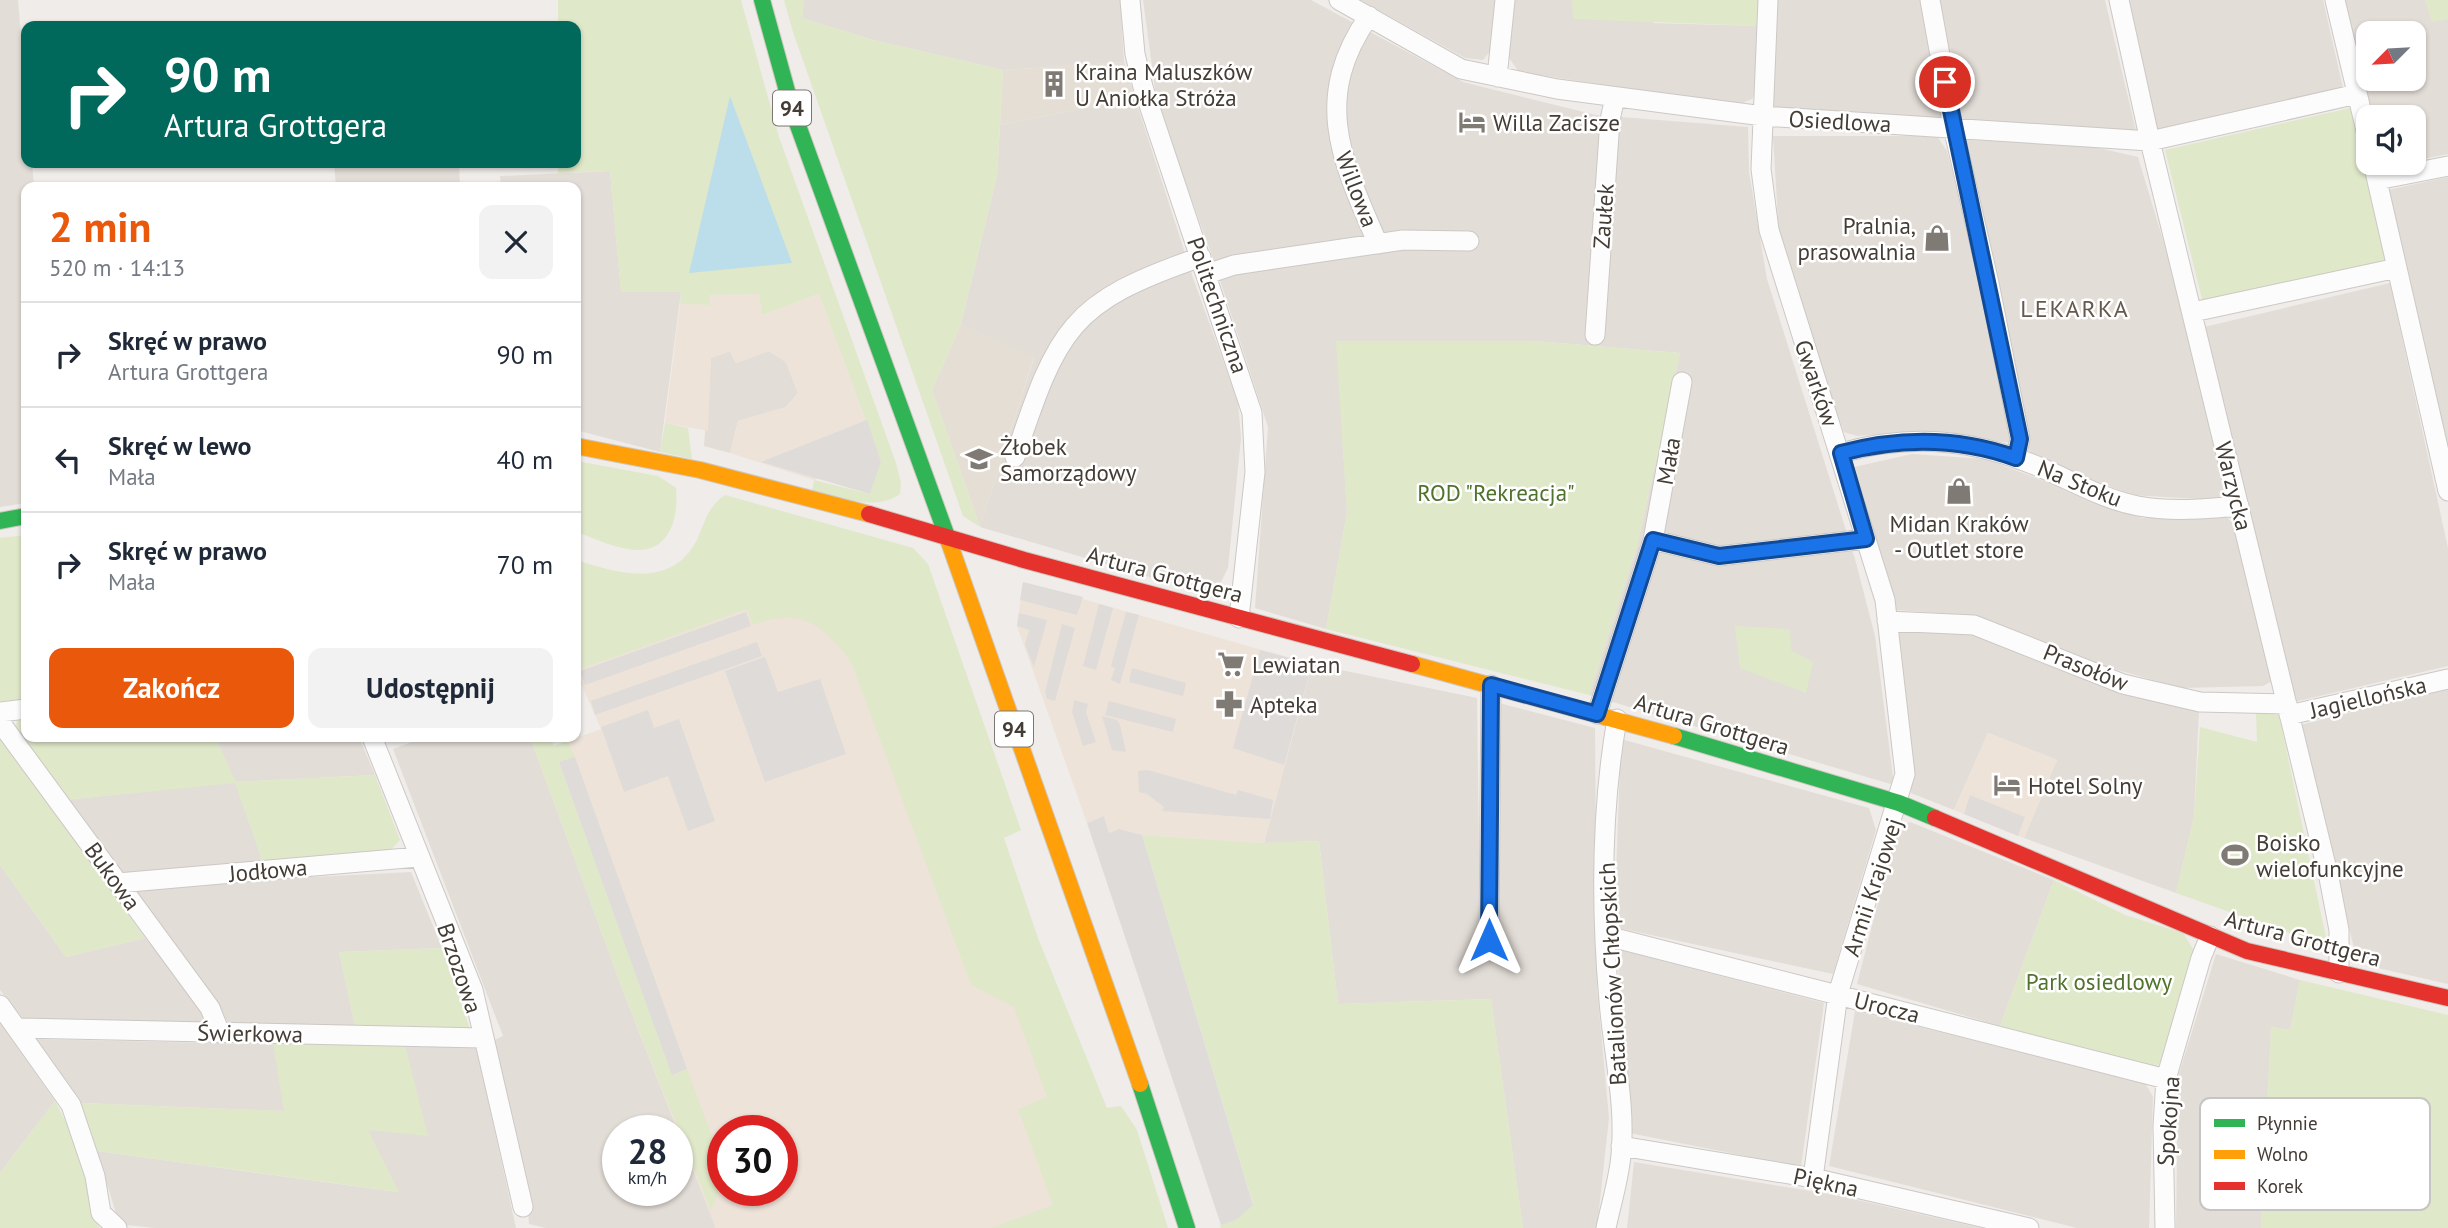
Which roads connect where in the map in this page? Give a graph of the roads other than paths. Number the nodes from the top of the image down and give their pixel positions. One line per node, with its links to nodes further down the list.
1 (762, 0): 35 (street, 94)
2 (1130, 0): 22 (street, Politechniczna)
3 (1339, 0): 9 (street, Osiedlowa)
4 (1504, 0): 10 (street)
5 (1768, 0): 14 (street, Gwarków)
6 (1930, 0): 15 (street)
7 (2119, 0): 16 (street, Warzycka)
8 (2335, 0): 11 (street)
9 (1369, 16): 10 (street, Osiedlowa); 21 (street, Willowa)
10 (1497, 77): 12 (street, Osiedlowa)
11 (2357, 94): 13 (street); 16 (street, Osiedlowa)
12 (1615, 97): 14 (street, Osiedlowa); 25 (street, Zaułek)
13 (2360, 105)
14 (1763, 116): 15 (street, Osiedlowa); 28 (street, Gwarków)
15 (1953, 127): 16 (street, Osiedlowa); 30 (street)
16 (2150, 141): 24 (street, Warzycka)
17 (2448, 166): 18 (street)
18 (2426, 168)
19 (2376, 175): 23 (street)
20 (1469, 241): 21 (street, Willowa)
21 (1378, 244): 22 (street, Willowa)
22 (1204, 265): 29 (street, Willowa); 38 (street, Politechniczna)
23 (2397, 268): 24 (street); 31 (street)
24 (2193, 312): 32 (street, Warzycka)
25 (1595, 335)
26 (1682, 382): 37 (street, Mała)
27 (581, 447): 35 (street, Artura Grottgera)
28 (1841, 453): 30 (street, Na Stoku); 36 (street, Gwarków)
29 (1015, 457)
30 (2016, 458): 32 (street, Na Stoku)
31 (2448, 491)
32 (2239, 506): 42 (street, Warzycka)
33 (21, 517): 34 (street)
34 (0, 521)
35 (947, 538): 38 (street, Artura Grottgera); 67 (street, 94)
36 (1866, 539): 37 (street); 39 (street, Gwarków)
37 (1653, 540): 45 (street, Mała)
38 (1239, 618): 41 (street, Artura Grottgera)
39 (1887, 621): 42 (street, Prasołów); 49 (street, Gwarków)
40 (2448, 679): 42 (street, Jagiellońska)
41 (1491, 685): 45 (street, Artura Grottgera); 54 (street)
42 (2288, 709): 55 (street, Warzycka)
43 (21, 710): 44 (street)
44 (0, 712)
45 (1597, 714): 46 (street, Artura Grottgera)
46 (1617, 719): 49 (street, Artura Grottgera); 52 (street, Batalionów Chłopskich)
47 (0, 722): 51 (street, Bukowa)
48 (374, 742): 50 (street, Brzozowa)
49 (1899, 803): 53 (street, Artura Grottgera); 56 (street, Armii Krajowej)
50 (418, 857): 51 (street, Jodłowa); 61 (street, Brzozowa)
51 (118, 883): 60 (street, Bukowa)
52 (1606, 936): 56 (street, Urocza); 63 (street, Batalionów Chłopskich)
53 (2210, 936): 55 (street, Artura Grottgera); 62 (street, Spokojna)
54 (1489, 940)
55 (2339, 973): 57 (street, Artura Grottgera)
56 (1838, 994): 62 (street, Urocza); 64 (street, Armii Krajowej)
57 (2448, 998)
58 (0, 1005): 59 (street)
59 (19, 1028): 60 (street, Świerkowa); 66 (street)
60 (220, 1033): 61 (street, Świerkowa)
61 (482, 1038): 65 (street, Brzozowa)
62 (2166, 1079): 70 (street, Spokojna)
63 (1621, 1146): 64 (street, Piękna); 68 (street, Batalionów Chłopskich)
64 (1813, 1178): 69 (street, Piękna)
65 (523, 1207)
66 (117, 1228)
67 (1187, 1228)
68 (1606, 1228)
69 (2029, 1228)
70 (2165, 1228)

